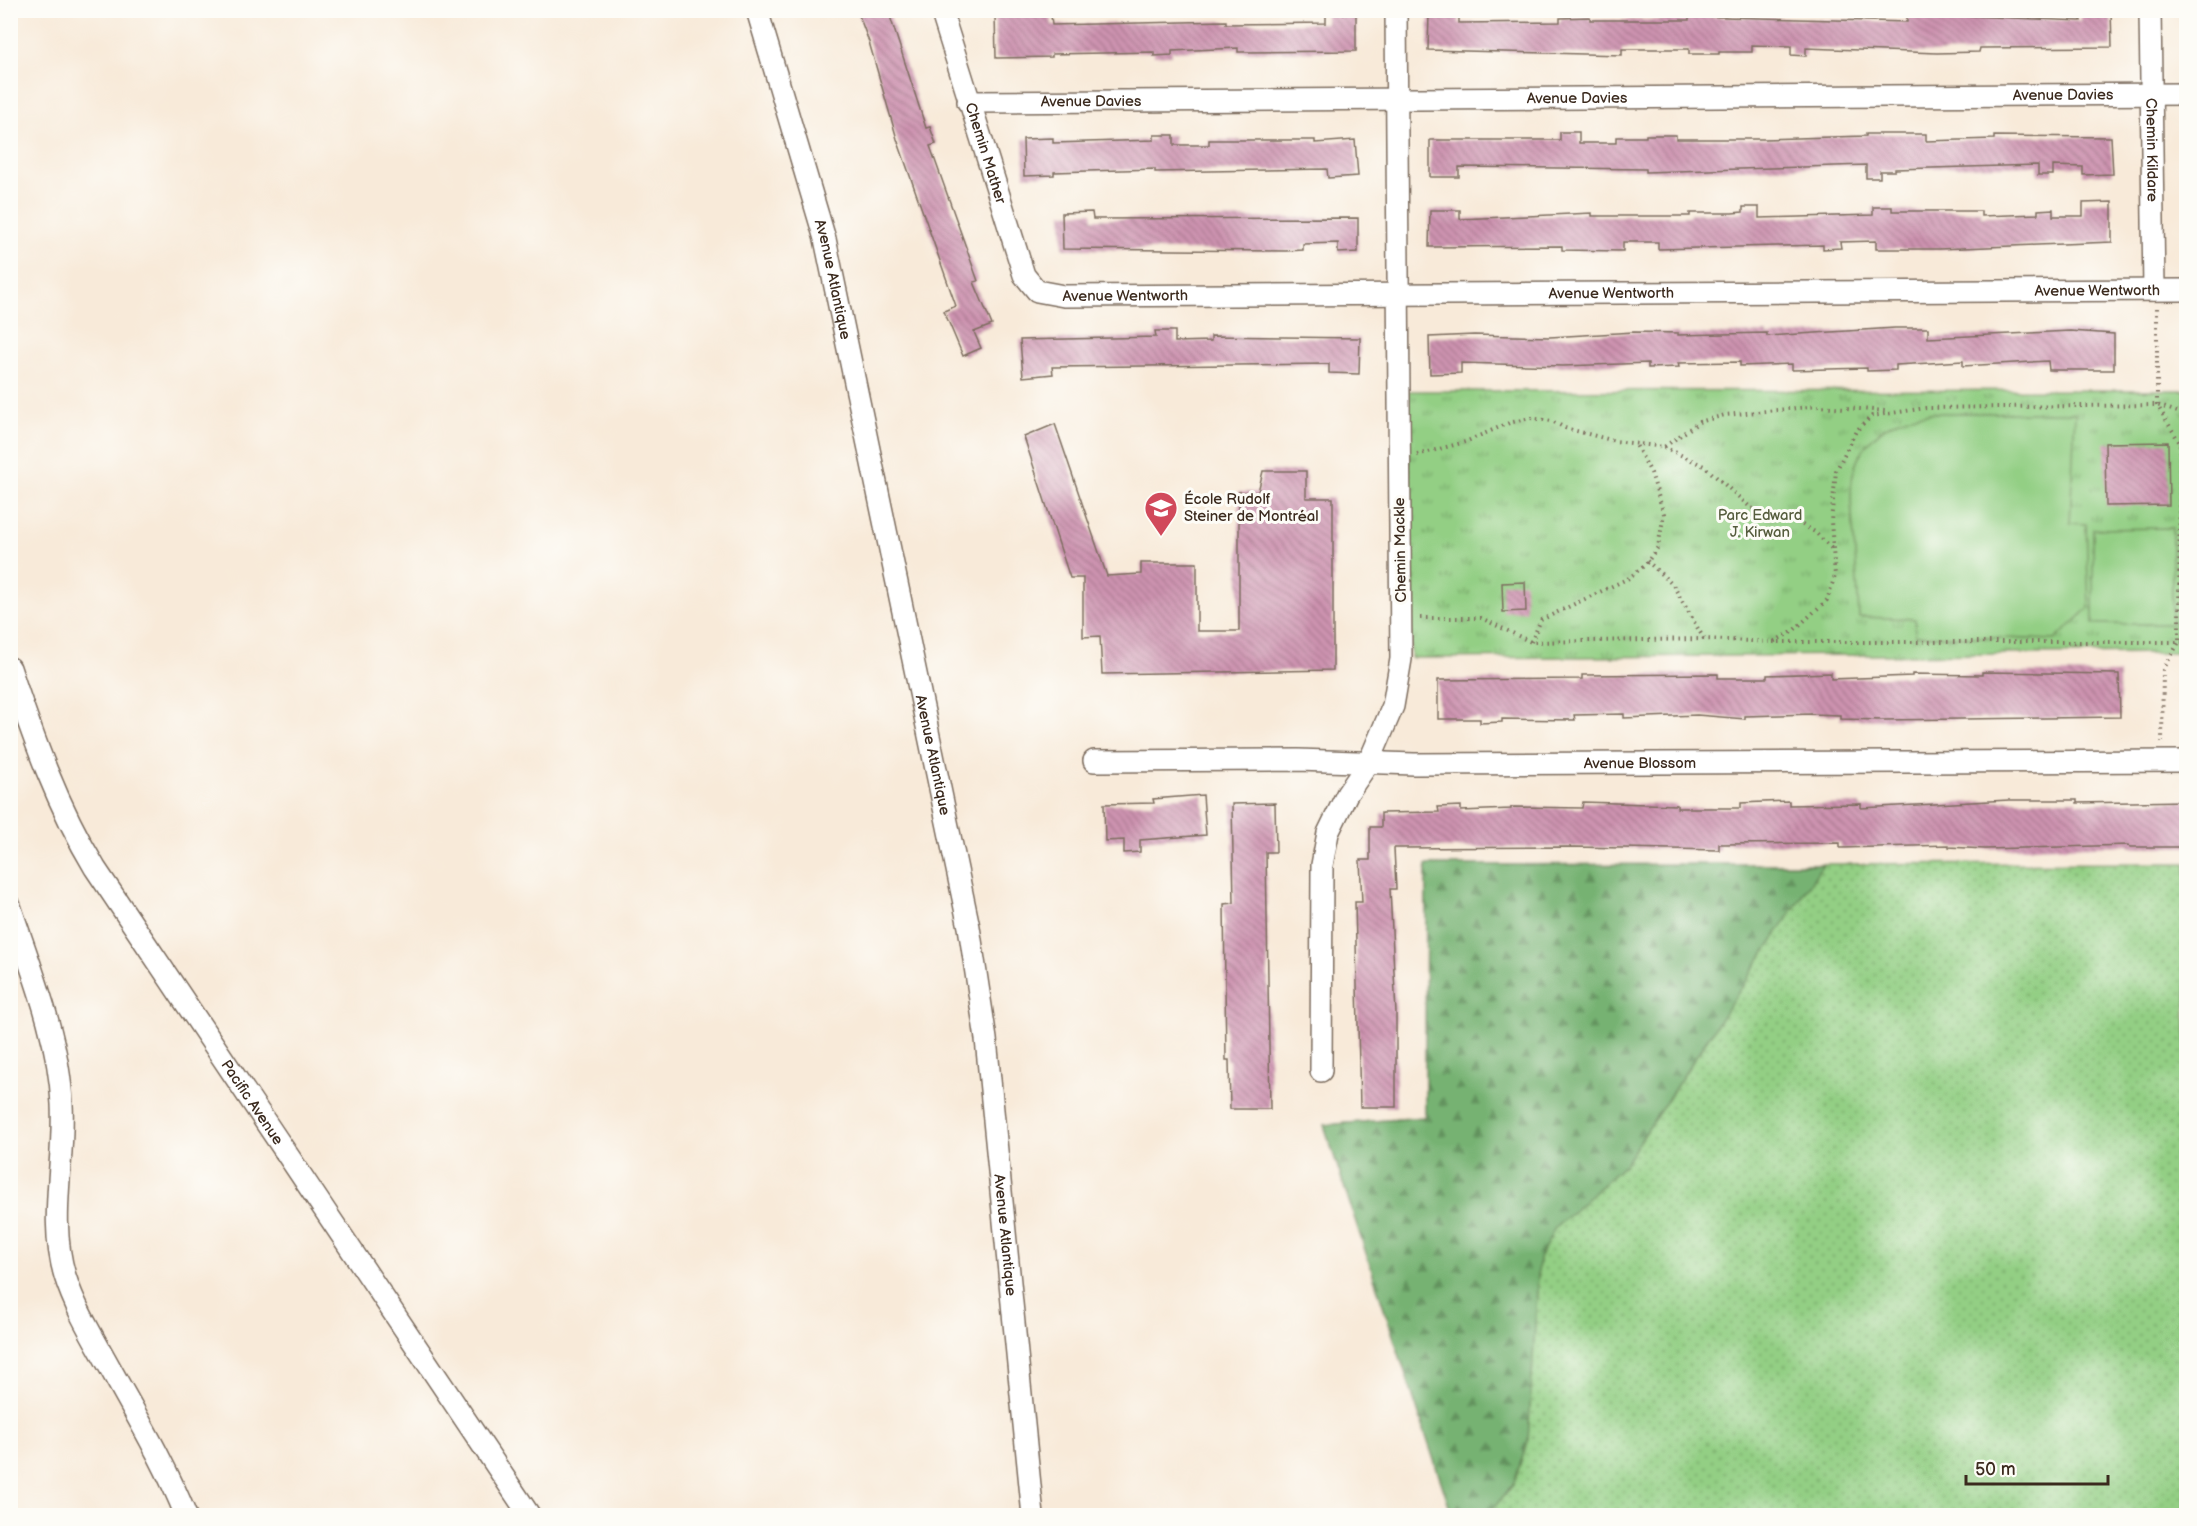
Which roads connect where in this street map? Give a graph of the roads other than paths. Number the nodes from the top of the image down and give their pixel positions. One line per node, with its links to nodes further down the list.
1 (757, 10): 21 (street, Avenue Atlantique)
2 (941, 10): 8 (street, Chemin Mather)
3 (1396, 10): 7 (street, Chemin Mackle)
4 (2150, 10): 5 (street, Chemin Kildare)
5 (2151, 94): 6 (street, Avenue Davies); 7 (street, Avenue Davies); 12 (street, Chemin Kildare)
6 (2187, 94)
7 (1398, 97): 8 (street, Avenue Davies); 11 (street, Chemin Mackle)
8 (968, 102): 10 (street, Chemin Mather)
9 (2187, 290): 12 (street, Avenue Wentworth)
10 (1037, 291): 11 (street, Avenue Wentworth)
11 (1398, 293): 12 (street, Avenue Wentworth); 16 (street, Chemin Mackle)
12 (2155, 298)
13 (10, 668): 20 (street, Pacific Avenue)
14 (1094, 761): 16 (street, Avenue Blossom)
15 (2187, 761): 16 (street, Avenue Blossom)
16 (1369, 762): 18 (street, Chemin Mackle)
17 (10, 906): 19 (street)
18 (1322, 1071)
19 (186, 1515)
20 (531, 1515)
21 (1033, 1515)

